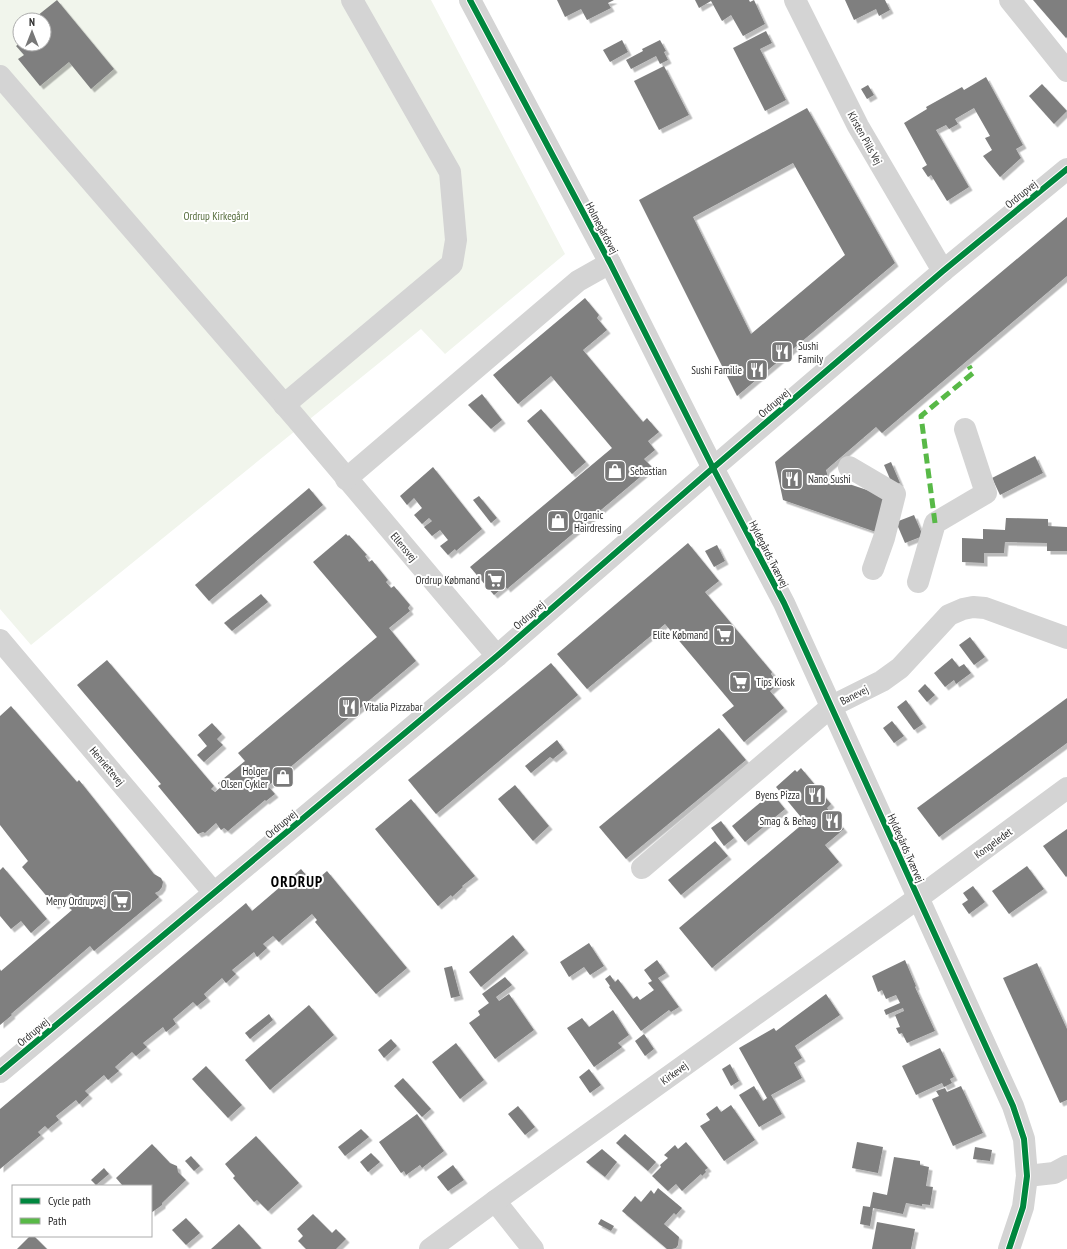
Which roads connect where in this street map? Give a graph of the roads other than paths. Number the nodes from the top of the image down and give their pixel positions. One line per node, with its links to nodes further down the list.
1 (352, 0): 10 (street)
2 (470, 0): 8 (street, Holmegårdsvej)
3 (796, 0): 9 (street, Kirsten Piils Vej)
4 (1010, 0): 5 (street)
5 (1067, 71)
6 (0, 76): 10 (street, Ellensvej)
7 (1067, 169): 9 (street, Ordrupvej)
8 (610, 263): 13 (street, Holmegårdsvej); 14 (street, Holmegårdsvej)
9 (943, 271): 13 (street, Ordrupvej)
10 (284, 405): 14 (street, Ellensvej)
11 (965, 429): 16 (street)
12 (849, 467): 15 (street)
13 (713, 468): 19 (street, Ordrupvej); 20 (street, Hyldegårds Tværvej)
14 (346, 479): 19 (street, Ellensvej)
15 (873, 569)
16 (918, 582)
17 (1067, 638): 20 (street, Banevej)
18 (0, 640): 23 (street, Henriettevej)
19 (497, 656): 23 (street, Ordrupvej)
20 (832, 706): 22 (street, Banevej); 24 (street, Hyldegårds Tværvej)
21 (1067, 788): 24 (street, Kongeledet)
22 (642, 868)
23 (214, 893): 25 (street, Ordrupvej)
24 (918, 898): 27 (street, Hyldegårds Tværvej); 28 (street, Kirkevej)
25 (0, 1072)
26 (1067, 1166): 27 (street)
27 (1027, 1176): 31 (street, Hyldegårds Tværvej)
28 (495, 1201): 29 (street, Kirkevej); 30 (street)
29 (430, 1249)
30 (533, 1249)
31 (1009, 1249)

